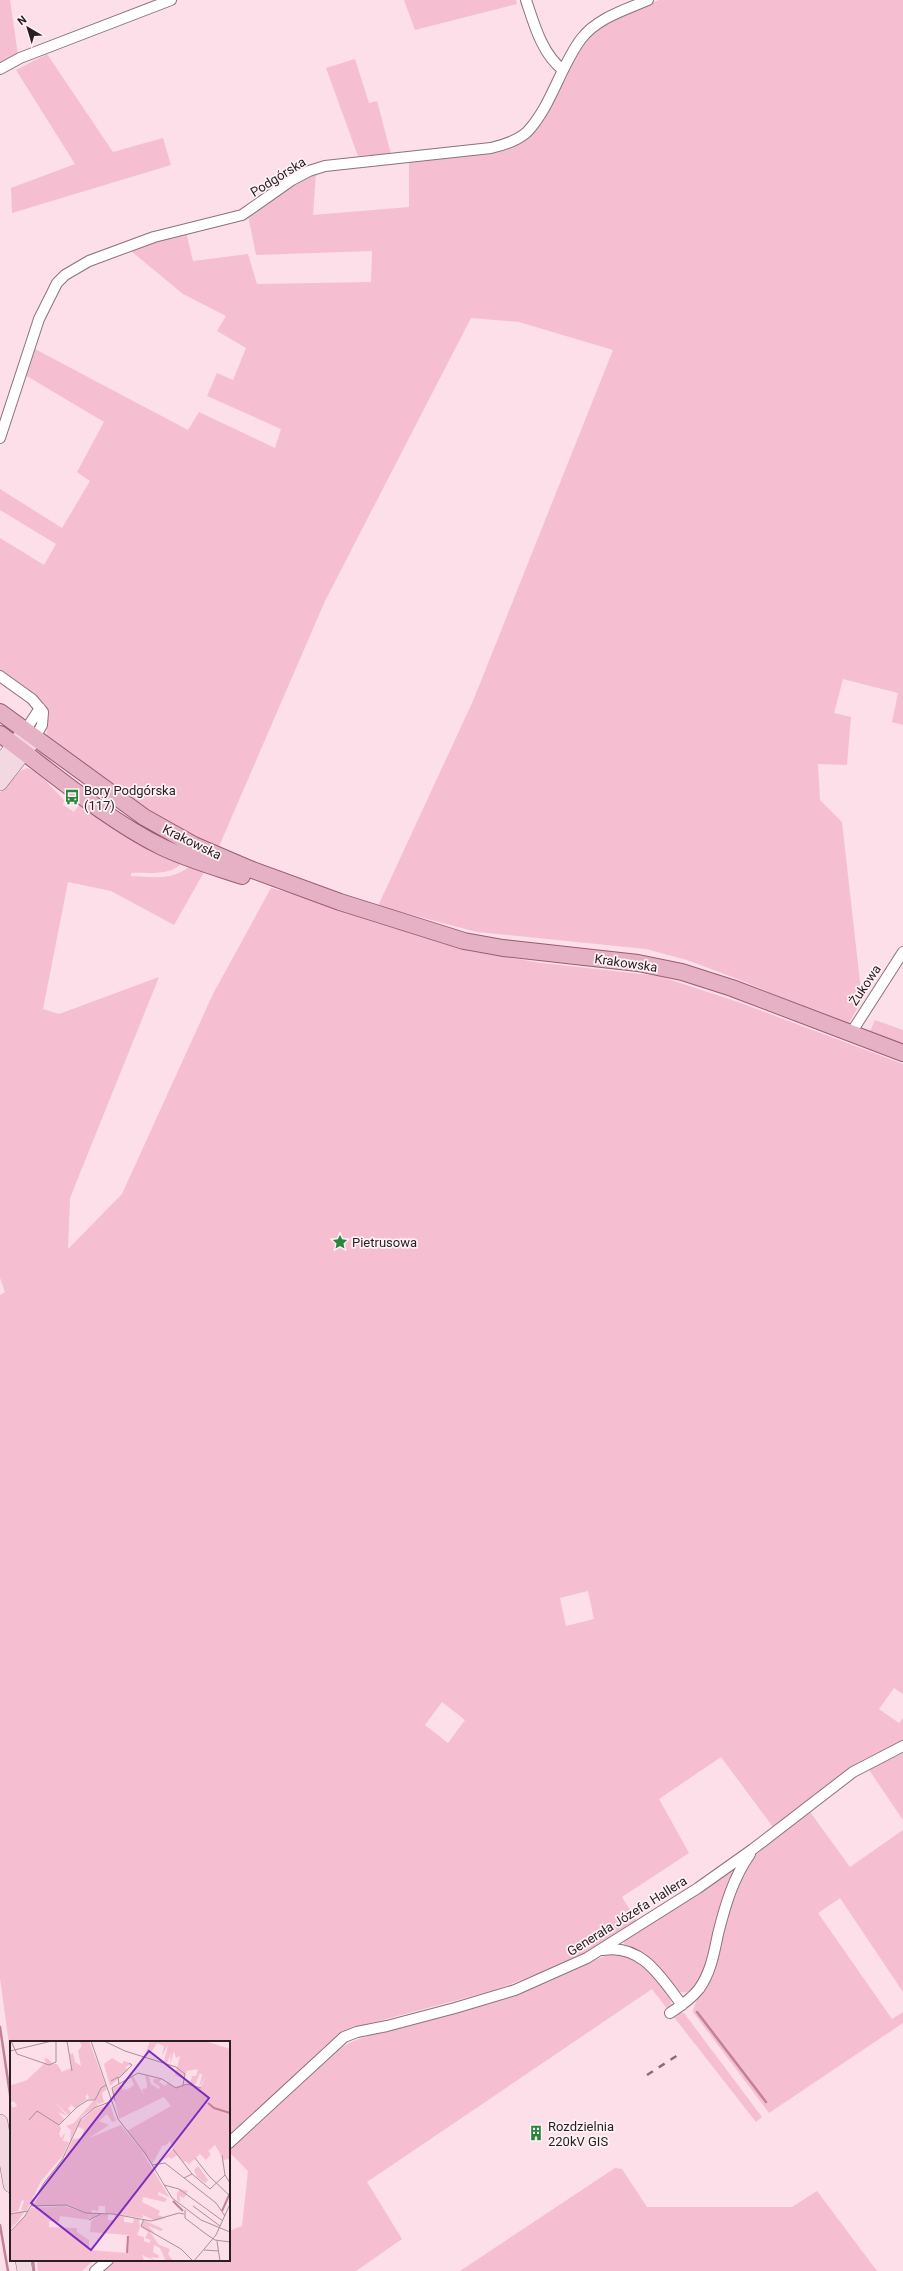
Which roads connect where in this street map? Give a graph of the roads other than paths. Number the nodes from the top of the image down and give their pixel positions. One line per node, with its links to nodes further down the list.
1 (171, 0): 4 (street)
2 (526, 0): 5 (street)
3 (648, 0): 5 (street, Podgórska)
4 (0, 69)
5 (563, 70): 6 (street, Podgórska)
6 (0, 438)
7 (0, 676): 10 (street)
8 (0, 712): 10 (main road, Krakowska)
9 (0, 734): 11 (main road, Krakowska)
10 (30, 735): 11 (main road); 14 (main road, Krakowska)
11 (13, 747): 12 (main road); 13 (main road); 14 (main road, Krakowska)
12 (1, 762)
13 (0, 783)
14 (340, 902): 16 (main road, Krakowska)
15 (903, 952): 16 (street, Żukowa)
16 (851, 1033): 17 (main road, Krakowska)
17 (903, 1053)
18 (903, 1746): 19 (street, Generała Józefa Hallera)
19 (754, 1849): 20 (street, Generała Józefa Hallera); 21 (street)
20 (602, 1950): 21 (street); 24 (street, Generała Józefa Hallera)
21 (682, 2005): 22 (street)
22 (670, 2013)
23 (0, 2122): 25 (main road)
24 (230, 2141)
25 (10, 2179)
26 (23, 2261): 28 (main road)
27 (107, 2261): 29 (street)
28 (24, 2271)
29 (95, 2271)

